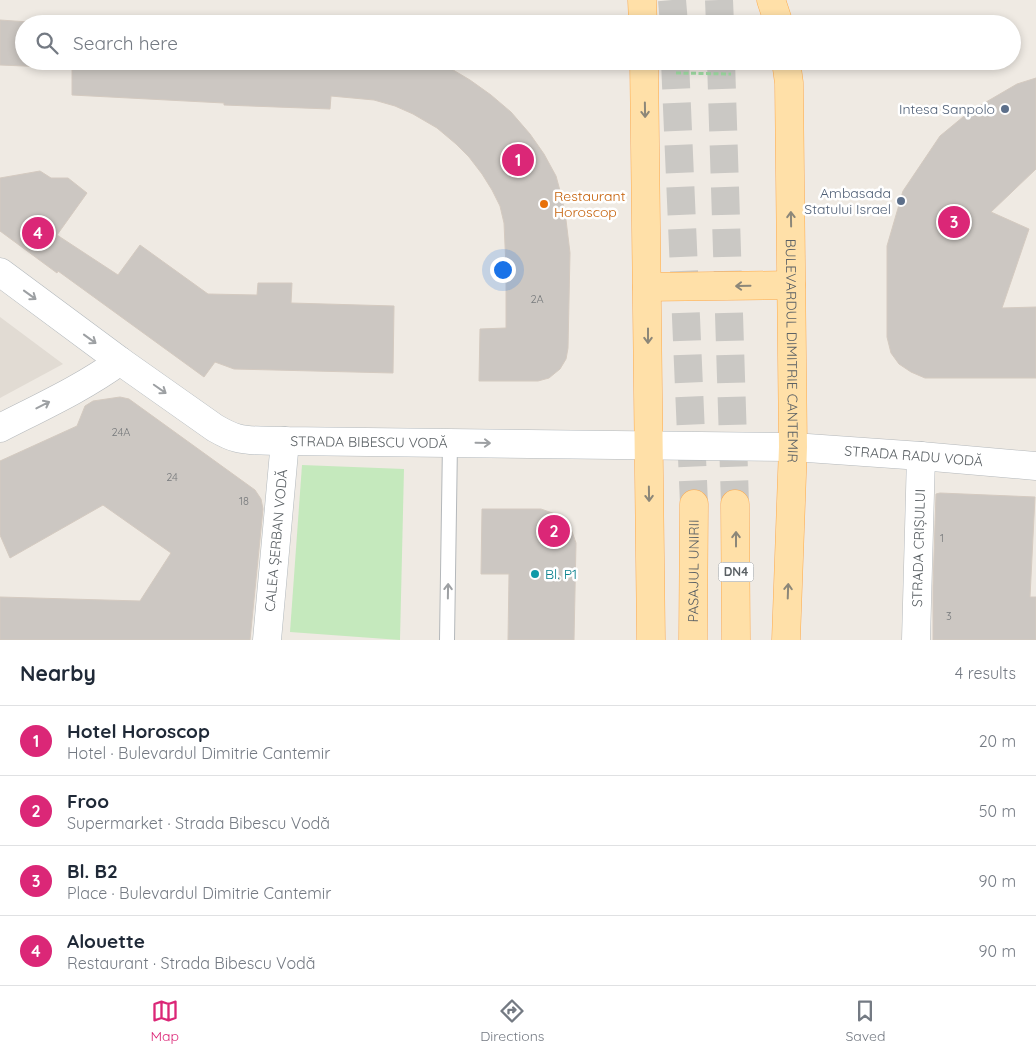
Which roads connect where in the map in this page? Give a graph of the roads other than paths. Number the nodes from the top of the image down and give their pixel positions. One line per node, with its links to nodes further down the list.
1 (642, 0): 3 (main road)
2 (771, 0): 4 (main road)
3 (642, 15)
4 (776, 15)
5 (644, 70): 9 (main road, one-way to 9)
6 (787, 70): 8 (main road, BULEVARDUL DIMITRIE CANTEMIR, one-way to 6)
7 (0, 272): 10 (street, STRADA BIBESCU VODĂ, one-way to 10)
8 (791, 285): 9 (main road, one-way to 9); 15 (main road, BULEVARDUL DIMITRIE CANTEMIR)
9 (647, 287): 14 (main road, one-way to 14)
10 (120, 361): 11 (street, one-way to 10); 12 (street, STRADA BIBESCU VODĂ, one-way to 12)
11 (0, 428)
12 (285, 441): 13 (street, STRADA BIBESCU VODĂ); 20 (street, CALEA ȘERBAN VODĂ)
13 (450, 443): 14 (street, STRADA BIBESCU VODĂ, one-way to 14); 21 (lane, one-way to 13)
14 (648, 445): 15 (street, STRADA BIBESCU VODĂ); 22 (main road, one-way to 22)
15 (793, 447): 16 (street, STRADA RADU VODĂ); 25 (main road, BULEVARDUL DIMITRIE CANTEMIR, one-way to 15)
16 (920, 456): 17 (street, STRADA RADU VODĂ); 26 (street, STRADA CRIȘULUI)
17 (1036, 466)
18 (694, 504): 23 (main road, PASAJUL UNIRII)
19 (735, 504): 24 (main road, DN4, one-way to 19)
20 (267, 640)
21 (447, 640)
22 (651, 640)
23 (693, 640)
24 (736, 640)
25 (786, 640)
26 (916, 640)

